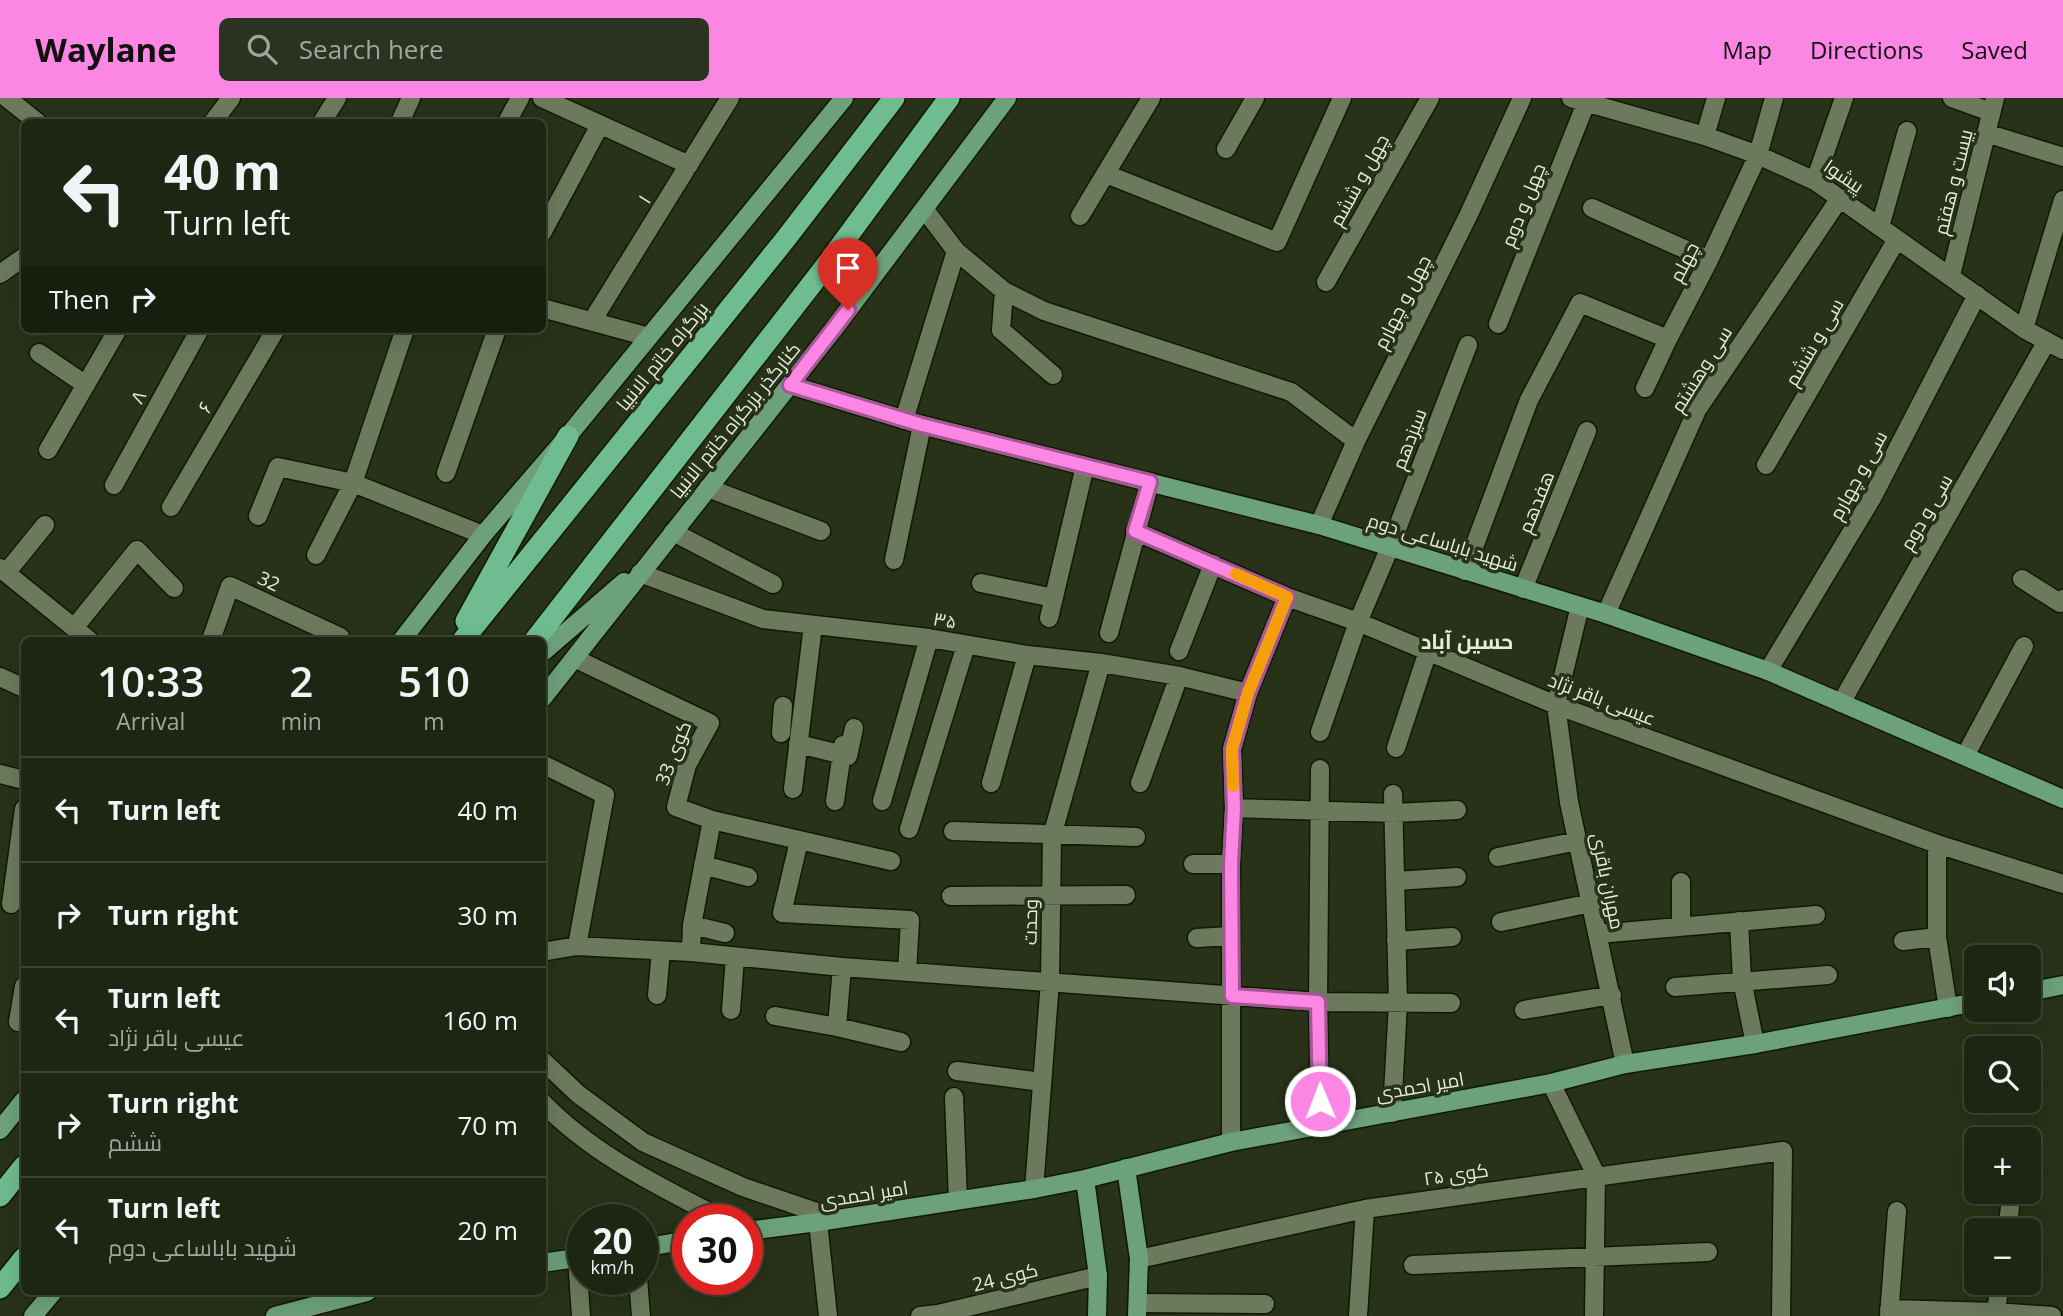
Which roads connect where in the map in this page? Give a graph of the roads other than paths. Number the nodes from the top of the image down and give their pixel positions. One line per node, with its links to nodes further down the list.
1 (7, 98): 24 (street)
2 (231, 98): 25 (street)
3 (337, 98): 26 (street)
4 (411, 98): 27 (street)
5 (520, 98): 28 (street)
6 (542, 98): 29 (street)
7 (730, 98): 36 (street, ۱)
8 (844, 98): 64 (main road)
9 (894, 98): 122 (highway, بزرگراه خاتم الانبیا)
10 (949, 98): 123 (highway)
11 (1007, 98): 42 (main road, کنارگذر بزرگراه خاتم الانبیا)
12 (1151, 98): 37 (street)
13 (1255, 98): 33 (street)
14 (1342, 98): 37 (street)
15 (1430, 98): 52 (street, چهل و ششم)
16 (1522, 98): 77 (street, چهل و چهارم)
17 (1716, 98): 32 (street)
18 (1774, 98): 34 (street, چهلم)
19 (1844, 98): 38 (street)
20 (1952, 98): 22 (street)
21 (1582, 99): 23 (street, پیشوا); 57 (street, چهل و دوم)
22 (1993, 105): 31 (street, بیست و هفتم)
23 (1630, 106): 32 (street, پیشوا)
24 (33, 119)
25 (216, 119)
26 (324, 119)
27 (401, 119)
28 (509, 119)
29 (600, 125): 36 (street); 44 (street)
30 (1908, 131): 45 (street)
31 (1986, 133): 35 (street); 51 (street, بیست و هفتم)
32 (1704, 136): 34 (street, پیشوا)
33 (1226, 149)
34 (1758, 155): 38 (street, پیشوا); 49 (street, چهلم)
35 (2063, 156)
36 (689, 165): 56 (street, ۱)
37 (1107, 174): 43 (street)
38 (1815, 181): 39 (street, پیشوا)
39 (1840, 198): 45 (street, پیشوا); 111 (street, سی وهشتم)
40 (2063, 200): 58 (street)
41 (1592, 208): 49 (street)
42 (925, 210): 47 (street); 71 (main road, کنارگذر بزرگراه خاتم الانبیا)
43 (1080, 216)
44 (546, 226)
45 (1880, 227): 46 (street, پیشوا)
46 (1897, 239): 51 (street, پیشوا); 80 (street, سی و ششم)
47 (956, 251): 53 (street); 73 (street)
48 (21, 259): 50 (street)
49 (1709, 260): 65 (street, چهلم)
50 (0, 274)
51 (1951, 275): 54 (street, پیشوا)
52 (1326, 282)
53 (1004, 291): 69 (street); 77 (street)
54 (1976, 295): 58 (street, پیشوا); 133 (street, سی و چهارم)
55 (546, 308): 56 (street)
56 (592, 321): 64 (street)
57 (1498, 324)
58 (2024, 328): 67 (street, پیشوا)
59 (116, 333): 70 (street)
60 (198, 333): 84 (street, ۸)
61 (274, 333): 86 (street, ۶)
62 (404, 333): 83 (street)
63 (496, 333): 81 (street)
64 (649, 337): 76 (main road)
65 (1668, 339): 72 (street, چهلم); 100 (street)
66 (1468, 345): 94 (street, سیزدهم)
67 (2055, 345): 139 (street, سی و دوم)
68 (38, 353): 70 (street)
69 (1053, 375)
70 (86, 385): 78 (street)
71 (790, 385): 73 (main road, شهید باباساعی دوم); 85 (main road, کنارگذر بزرگراه خاتم الانبیا)
72 (1646, 388)
73 (904, 420): 74 (main road, شهید باباساعی دوم)
74 (922, 425): 79 (main road, شهید باباساعی دوم); 97 (street)
75 (1587, 431): 106 (street, هفدهم)
76 (568, 436): 93 (main road); 121 (highway)
77 (1356, 441): 88 (street, چهل و چهارم)
78 (48, 450)
79 (1085, 466): 82 (main road, شهید باباساعی دوم); 108 (street)
80 (1766, 466)
81 (446, 473)
82 (1150, 482): 88 (main road, شهید باباساعی دوم); 92 (street)
83 (353, 483): 87 (street); 93 (street); 95 (street)
84 (114, 485)
85 (708, 488): 90 (main road, کنارگذر بزرگراه خاتم الانبیا); 91 (street)
86 (171, 507)
87 (258, 516)
88 (1319, 525): 94 (main road, شهید باباساعی دوم)
89 (45, 526): 99 (street)
90 (673, 531): 96 (main road, کنارگذر بزرگراه خاتم الانبیا); 104 (street)
91 (821, 531)
92 (1135, 531): 98 (street, عیسی باقر نژاد); 116 (street)
93 (483, 535): 120 (main road)
94 (1390, 547): 100 (main road, شهید باباساعی دوم); 113 (street, سیزدهم)
95 (316, 555)
96 (653, 557): 101 (main road, کنارگذر بزرگراه خاتم الانبیا); 127 (main road)
97 (894, 560)
98 (1213, 564): 107 (street, عیسی باقر نژاد); 128 (street)
99 (3, 570): 115 (street)
100 (1465, 571): 106 (main road, شهید باباساعی دوم)
101 (640, 573): 114 (street, ۳۵); 131 (main road, کنارگذر بزرگراه خاتم الانبیا)
102 (2022, 579): 109 (street)
103 (981, 583): 108 (street)
104 (773, 584)
105 (174, 588): 115 (street)
106 (1523, 589): 110 (main road, شهید باباساعی دوم)
107 (1287, 597): 113 (street, عیسی باقر نژاد); 137 (street)
108 (1054, 598): 112 (street)
109 (2062, 602)
110 (1580, 606): 111 (main road, شهید باباساعی دوم); 140 (street)
111 (1606, 614): 133 (main road, شهید باباساعی دوم)
112 (1049, 618)
113 (1358, 621): 129 (street, عیسی باقر نژاد); 143 (street, سیزدهم)
114 (813, 625): 124 (street, ۳۵); 144 (street)
115 (74, 628): 117 (street)
116 (1109, 633)
117 (85, 637)
118 (212, 637): 119 (street, 32)
119 (340, 637)
120 (404, 637)
121 (457, 637)
122 (465, 637)
123 (537, 637)
124 (929, 638): 125 (street, ۳۵); 158 (street)
125 (966, 645): 130 (street, ۳۵); 164 (street)
126 (2024, 646): 147 (street)
127 (546, 650)
128 (1179, 651)
129 (1428, 651): 140 (street, عیسی باقر نژاد); 145 (street)
130 (1027, 655): 132 (street, ۳۵); 152 (street)
131 (576, 659): 138 (main road, کنارگذر بزرگراه خاتم الانبیا); 163 (street, کوی 33)
132 (1101, 663): 134 (street, ۳۵); 167 (street, وحدت)
133 (1768, 671): 139 (main road, شهید باباساعی دوم)
134 (1179, 676): 137 (street, ۳۵); 153 (street)
135 (0, 677): 136 (street)
136 (21, 687)
137 (1248, 693): 159 (street)
138 (546, 694)
139 (1841, 703): 147 (main road, شهید باباساعی دوم)
140 (1556, 705): 170 (street, مهران باقری); 171 (street, عیسی باقر نژاد)
141 (783, 706): 144 (street)
142 (853, 728): 146 (street)
143 (1320, 732)
144 (788, 736): 146 (street); 154 (street)
145 (1396, 748)
146 (842, 750): 157 (street)
147 (1965, 756): 156 (main road, شهید باباساعی دوم)
148 (546, 766): 200 (street)
149 (1320, 769): 160 (street)
150 (0, 774): 151 (street)
151 (21, 779)
152 (990, 783)
153 (1140, 783)
154 (793, 789)
155 (1393, 794): 162 (street)
156 (2063, 799)
157 (835, 801)
158 (881, 801)
159 (1234, 808): 160 (street); 175 (street)
160 (1320, 810): 162 (street); 216 (street)
161 (1457, 810): 162 (street)
162 (1394, 813): 179 (street)
163 (712, 820): 169 (street, کوی 33); 176 (street)
164 (909, 829)
165 (953, 831): 167 (street)
166 (21, 833): 186 (street)
167 (1052, 836): 168 (street); 182 (street, وحدت)
168 (1136, 837)
169 (799, 841): 173 (street, کوی 33); 206 (street)
170 (1577, 841): 172 (street); 185 (street, مهران باقری)
171 (1937, 844): 181 (street, عیسی باقر نژاد); 196 (street)
172 (1498, 857)
173 (891, 861)
174 (1193, 864): 175 (street)
175 (1231, 864): 194 (street)
176 (703, 865): 177 (street); 190 (street)
177 (748, 877)
178 (1457, 877): 179 (street)
179 (1396, 881): 198 (street)
180 (1681, 882): 191 (street)
181 (2063, 884)
182 (1052, 894): 183 (street); 184 (street); 209 (street, وحدت)
183 (1126, 895)
184 (951, 896)
185 (1591, 903): 189 (street); 193 (street, مهران باقری)
186 (12, 904)
187 (1816, 915): 188 (street)
188 (1739, 921): 191 (street); 208 (street)
189 (1501, 922)
190 (692, 926): 192 (street); 203 (street)
191 (1681, 927): 193 (street)
192 (725, 933)
193 (1598, 934): 214 (street, مهران باقری)
194 (1231, 936): 197 (street); 215 (street)
195 (1452, 937): 198 (street)
196 (1937, 937): 199 (street); 221 (street)
197 (1197, 938)
198 (1396, 941): 217 (street)
199 (1903, 941)
200 (577, 946): 201 (street); 202 (street)
201 (546, 951)
202 (661, 951): 203 (street); 213 (street)
203 (691, 952): 204 (street)
204 (736, 957): 205 (street); 222 (street)
205 (842, 967): 206 (street); 226 (street)
206 (907, 972): 209 (street)
207 (1828, 975): 208 (street)
208 (1742, 980): 211 (street); 228 (street)
209 (1050, 981): 215 (street); 232 (street, وحدت)
210 (2063, 985): 212 (main road)
211 (1675, 987)
212 (2041, 989)
213 (657, 995)
214 (1612, 995): 223 (street); 230 (street, مهران باقری)
215 (1232, 996): 216 (street); 240 (street)
216 (1318, 1002): 217 (street); 238 (street)
217 (1398, 1003): 218 (street); 237 (street)
218 (1451, 1003)
219 (21, 1004): 225 (street)
220 (1964, 1005): 221 (main road, امیر احمدی)
221 (1948, 1008): 228 (main road, امیر احمدی)
222 (732, 1010)
223 (1524, 1010)
224 (775, 1016): 226 (street)
225 (18, 1023)
226 (837, 1027): 227 (street)
227 (901, 1042)
228 (1755, 1044): 230 (main road, امیر احمدی)
229 (546, 1064): 251 (street)
230 (1625, 1064): 233 (main road, امیر احمدی)
231 (957, 1071): 232 (street)
232 (1042, 1082): 245 (street, وحدت)
233 (1551, 1083): 237 (main road, امیر احمدی); 243 (street)
234 (954, 1097): 247 (street)
235 (21, 1104): 239 (main road)
236 (546, 1106): 248 (street)
237 (1392, 1112): 238 (main road, امیر احمدی)
238 (1320, 1125): 240 (main road, امیر احمدی)
239 (0, 1130)
240 (1231, 1142): 241 (main road, امیر احمدی)
241 (1126, 1168): 244 (main road, امیر احمدی); 257 (main road)
242 (21, 1170): 246 (highway)
243 (1595, 1175): 249 (street, کوی ۲۵); 255 (street); 281 (street, کوی ۲۵)
244 (1085, 1179): 245 (main road, امیر احمدی); 261 (main road)
245 (1034, 1189): 247 (main road, امیر احمدی)
246 (0, 1196)
247 (958, 1200): 251 (main road, امیر احمدی)
248 (695, 1204)
249 (1365, 1209): 257 (street, کوی ۲۵); 279 (street)
250 (1897, 1211): 270 (street)
251 (837, 1219): 252 (main road, امیر احمدی)
252 (818, 1222): 253 (main road, امیر احمدی); 277 (street)
253 (763, 1228)
254 (1708, 1252): 255 (street)
255 (1595, 1257): 260 (street); 280 (street)
256 (567, 1259): 259 (main road)
257 (1139, 1259): 269 (main road)
258 (21, 1262): 262 (highway)
259 (546, 1262)
260 (1413, 1265)
261 (1098, 1276): 272 (street, کوی 24); 278 (main road)
262 (0, 1288)
263 (50, 1295): 273 (main road)
264 (356, 1295): 274 (main road)
265 (580, 1295): 275 (street)
266 (639, 1295): 276 (street)
267 (1998, 1295): 271 (street)
268 (1265, 1304): 269 (street)
269 (1137, 1309)
270 (1889, 1312): 271 (street)
271 (1996, 1312): 282 (street)
272 (932, 1315)
273 (33, 1316)
274 (275, 1316)
275 (580, 1316)
276 (641, 1316)
277 (828, 1316)
278 (1097, 1316)
279 (1358, 1316)
280 (1594, 1316)
281 (1781, 1316)
282 (2052, 1316)

